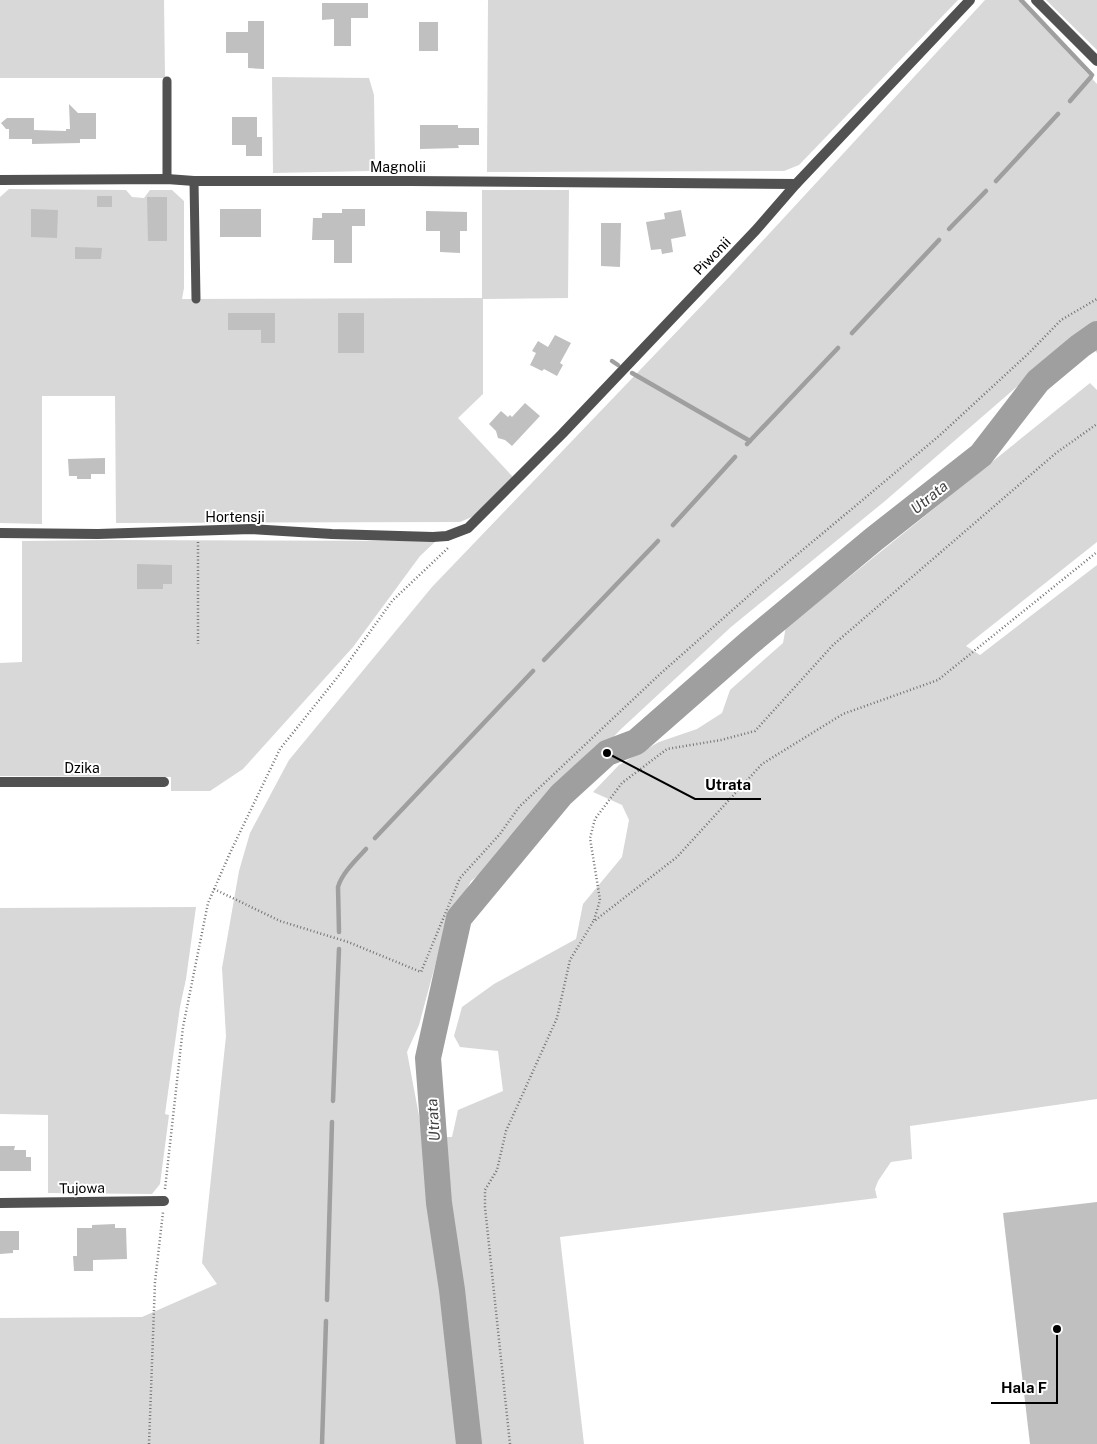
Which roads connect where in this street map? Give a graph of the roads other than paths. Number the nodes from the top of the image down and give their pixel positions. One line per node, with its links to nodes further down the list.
1 (970, 0): 8 (street, Piwonii)
2 (1036, 0): 3 (street)
3 (1097, 61)
4 (167, 81): 5 (lane)
5 (167, 179): 6 (street, Magnolii); 7 (street, Magnolii)
6 (0, 180)
7 (194, 181): 8 (street, Magnolii); 9 (lane)
8 (796, 184): 10 (street, Piwonii)
9 (196, 299)
10 (468, 528): 11 (street, Hortensji)
11 (0, 534)
12 (0, 782): 13 (street, Dzika)
13 (164, 782)
14 (164, 1201): 15 (street, Tujowa)
15 (0, 1203)

